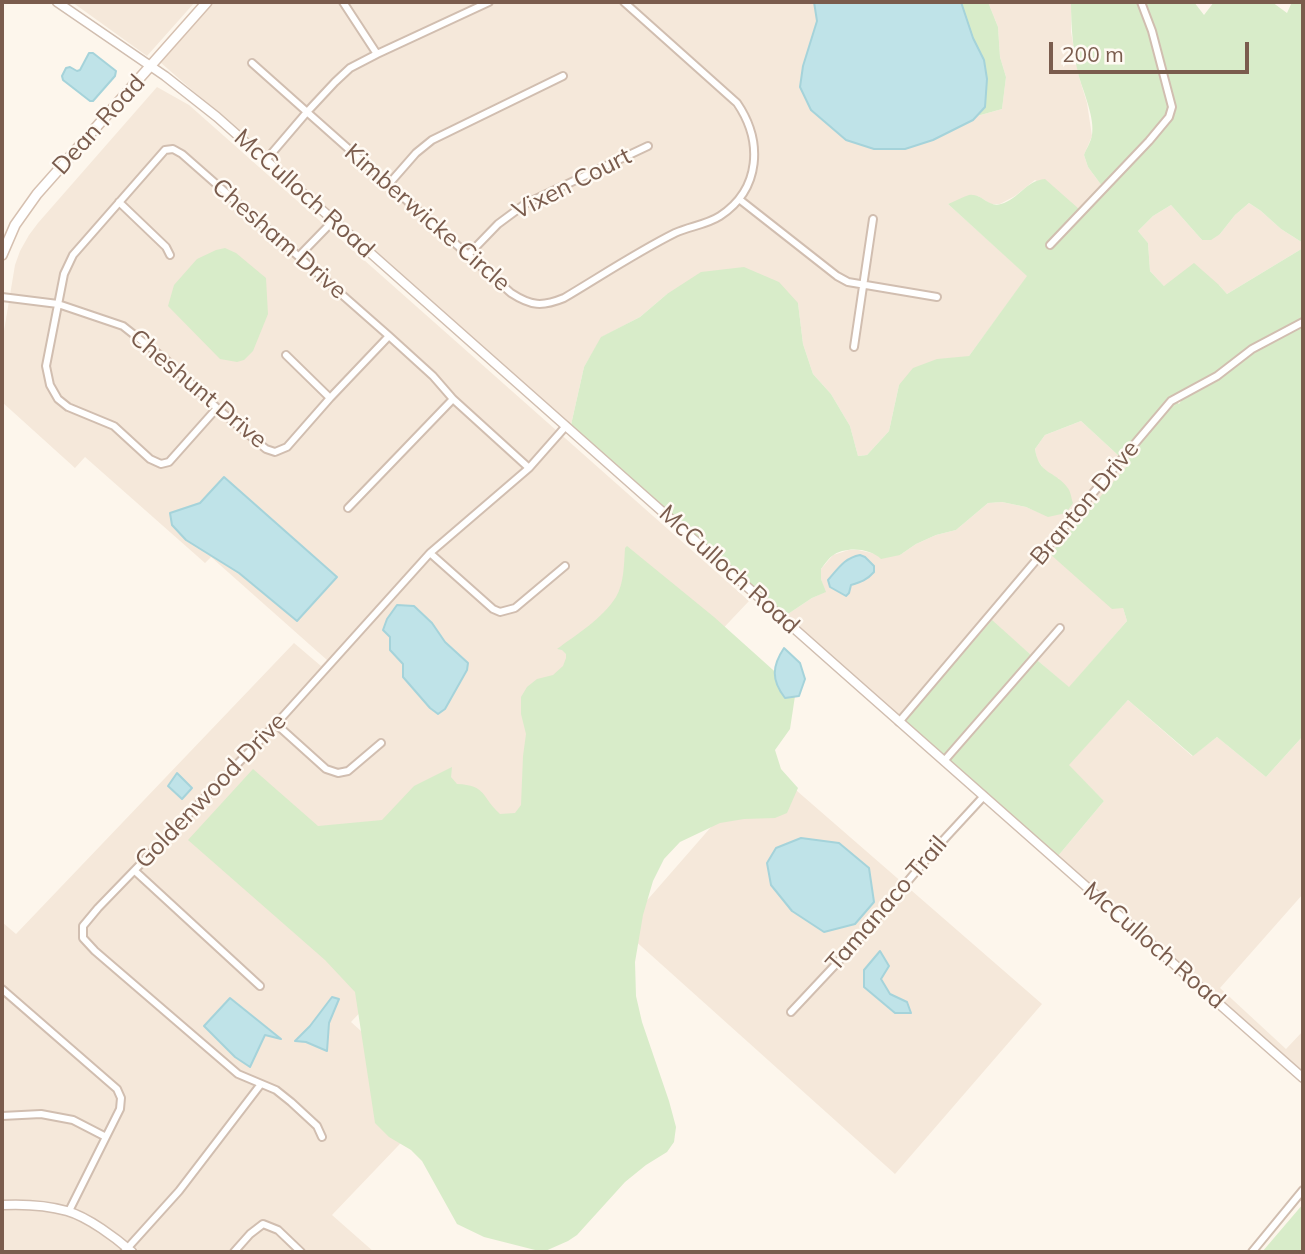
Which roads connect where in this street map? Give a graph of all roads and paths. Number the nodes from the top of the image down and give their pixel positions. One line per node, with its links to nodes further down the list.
1 (57, 2): 9 (street, McCulloch Road)
2 (207, 2): 9 (main road, Dean Road)
3 (343, 2): 7 (street)
4 (489, 2): 7 (street)
5 (624, 2): 15 (street, Kimberwicke Circle)
6 (1141, 2): 19 (street)
7 (377, 54): 11 (street)
8 (252, 63): 11 (street, Kimberwicke Circle)
9 (151, 67): 13 (street, McCulloch Road); 21 (main road, Dean Road)
10 (563, 76): 14 (street)
11 (307, 112): 13 (street); 14 (street, Kimberwicke Circle)
12 (648, 146): 20 (street, Vixen Court)
13 (266, 160): 18 (street, McCulloch Road)
14 (388, 185): 20 (street, Kimberwicke Circle)
15 (738, 199): 20 (street, Kimberwicke Circle); 24 (street)
16 (119, 202): 22 (street); 23 (street, Chesham Drive); 27 (street, Chesham Drive)
17 (873, 219): 24 (street)
18 (333, 220): 23 (street); 35 (street, McCulloch Road)
19 (1050, 245)
20 (469, 254)
21 (2, 255)
22 (170, 255)
23 (299, 256): 29 (street, Chesham Drive)
24 (864, 286): 26 (street); 30 (street)
25 (2, 297): 27 (street, Cheshunt Drive)
26 (937, 297)
27 (58, 304): 34 (street, Cheshunt Drive); 34 (street, Chesham Drive)
28 (1303, 322): 41 (street, Branton Drive)
29 (389, 336): 32 (street, Cheshunt Drive); 33 (street, Chesham Drive)
30 (854, 347)
31 (286, 355): 32 (street)
32 (330, 398): 34 (street, Cheshunt Drive)
33 (453, 399): 36 (street, Chesham Drive); 37 (street)
34 (217, 408)
35 (566, 426): 36 (street, Goldenwood Drive); 41 (street, McCulloch Road)
36 (529, 468): 38 (street, Goldenwood Drive)
37 (348, 508)
38 (430, 552): 39 (street); 42 (street, Goldenwood Drive)
39 (565, 566)
40 (1060, 628): 44 (street)
41 (899, 722): 44 (street, McCulloch Road)
42 (276, 724): 43 (street); 46 (street, Goldenwood Drive)
43 (381, 743)
44 (944, 761): 45 (street, McCulloch Road)
45 (984, 796): 49 (street, Tamanaco Trail); 50 (street, McCulloch Road)
46 (135, 871): 47 (street); 51 (street, Goldenwood Drive)
47 (260, 986)
48 (2, 989): 53 (street)
49 (791, 1012)
50 (1303, 1078)
51 (261, 1084): 54 (street, Goldenwood Drive); 58 (street)
52 (2, 1116): 53 (street)
53 (106, 1137): 57 (street)
54 (322, 1137)
55 (1303, 1189): 61 (street)
56 (2, 1205): 57 (street)
57 (69, 1211): 58 (street)
58 (128, 1251)
59 (234, 1252): 60 (street)
60 (300, 1252)
61 (1252, 1252)

